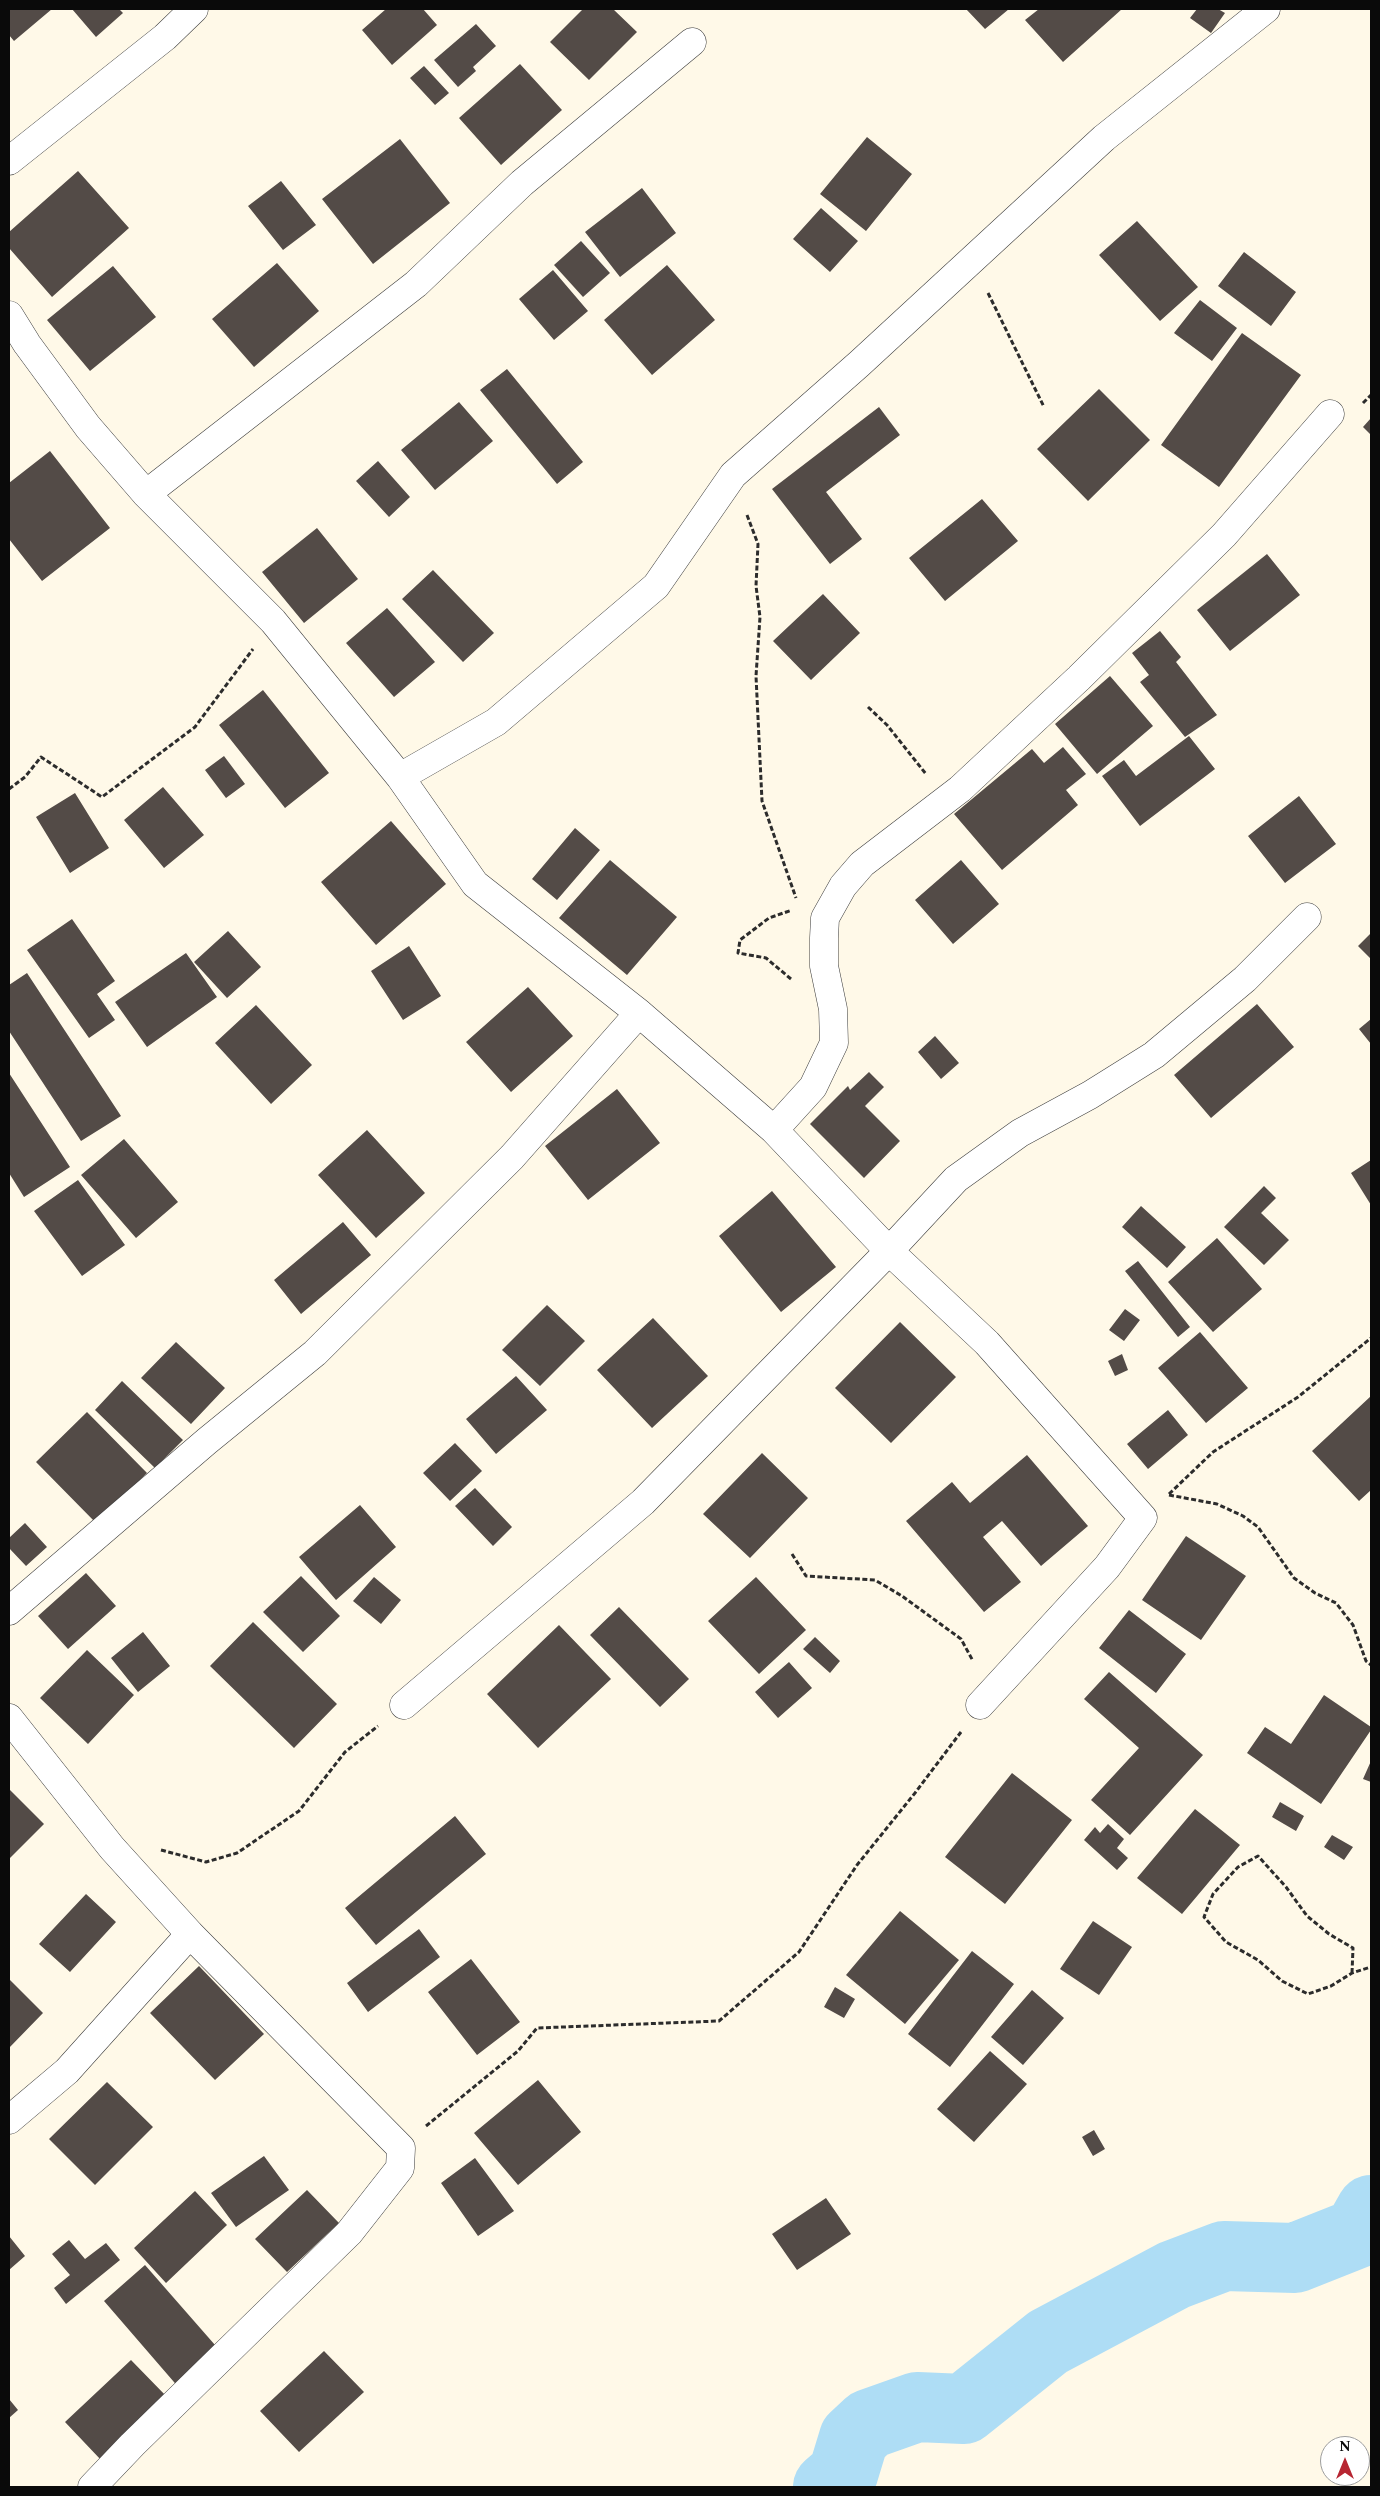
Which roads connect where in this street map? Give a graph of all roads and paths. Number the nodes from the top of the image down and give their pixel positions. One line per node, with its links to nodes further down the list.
1 (194, 9): 4 (street)
2 (1266, 9): 5 (street)
3 (692, 42): 10 (street)
4 (9, 161)
5 (972, 260): 7 (path); 9 (street)
6 (9, 315): 10 (street)
7 (1044, 407)
8 (1330, 414): 15 (street)
9 (733, 475): 13 (street); 17 (path)
10 (146, 494): 11 (street)
11 (273, 621): 13 (street); 14 (path)
12 (868, 707): 15 (path)
13 (400, 777): 18 (street)
14 (9, 789)
15 (946, 800): 17 (street)
16 (1306, 916): 20 (street)
17 (833, 1009): 19 (street)
18 (639, 1013): 19 (street); 25 (street)
19 (774, 1130): 20 (street)
20 (889, 1251): 23 (street); 28 (street)
21 (1371, 1338): 22 (path)
22 (1168, 1495): 23 (path); 26 (path)
23 (1144, 1518): 27 (street)
24 (792, 1554): 27 (path)
25 (9, 1611)
26 (1371, 1665)
27 (988, 1697): 35 (path)
28 (404, 1705): 30 (path)
29 (9, 1718): 30 (street)
30 (112, 1848): 31 (street)
31 (190, 1934): 34 (street); 35 (street)
32 (1371, 1967): 33 (path)
33 (1352, 1973): 33 (path)
34 (9, 2120)
35 (401, 2148): 36 (street)
36 (92, 2487)

